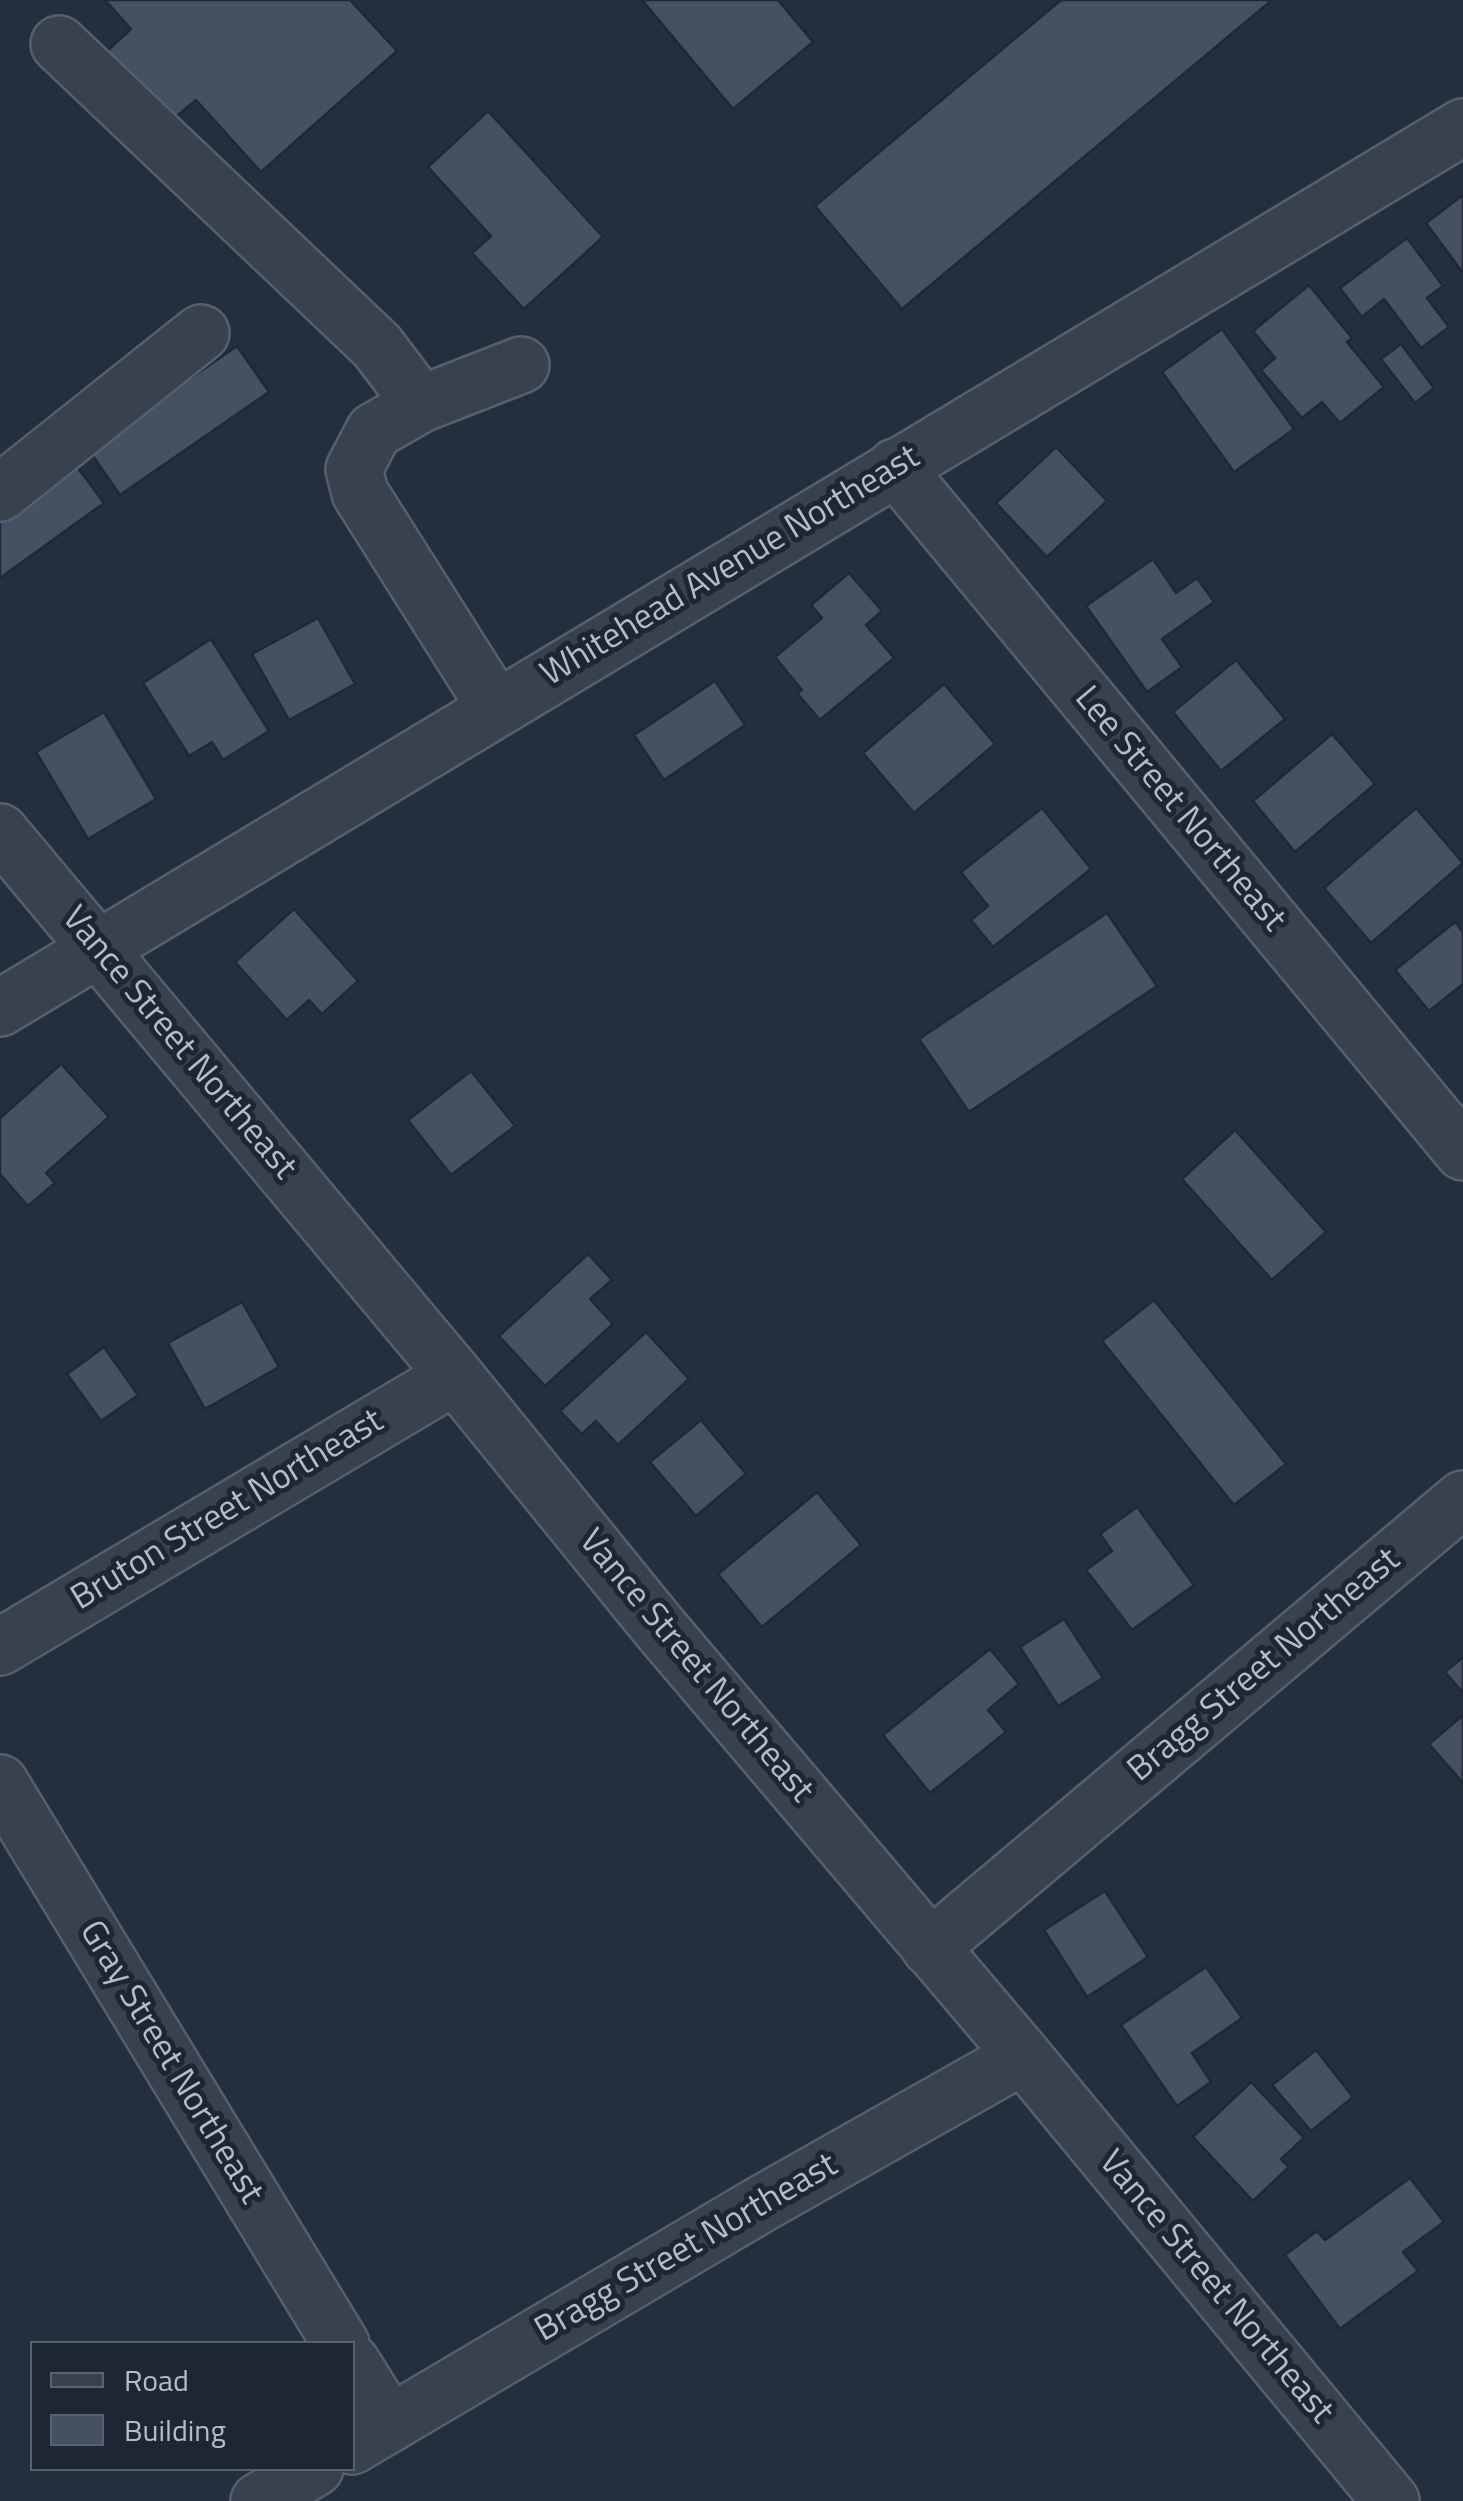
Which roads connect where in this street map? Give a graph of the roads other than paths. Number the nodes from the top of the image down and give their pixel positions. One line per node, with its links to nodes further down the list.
1 (59, 44): 5 (street)
2 (1463, 128): 6 (street, Whitehead Avenue Northeast)
3 (201, 334): 7 (street)
4 (521, 365): 5 (street)
5 (422, 404): 8 (street)
6 (896, 468): 8 (street, Whitehead Avenue Northeast); 12 (street, Lee Street Northeast)
7 (0, 493)
8 (496, 708): 10 (street, Whitehead Avenue Northeast)
9 (0, 832): 10 (street, Vance Street Northeast)
10 (98, 948): 11 (street, Whitehead Avenue Northeast); 13 (street, Vance Street Northeast)
11 (0, 1008)
12 (1463, 1152)
13 (455, 1376): 15 (street, Bruton Street Northeast); 17 (street, Vance Street Northeast)
14 (1463, 1499): 17 (street, Bragg Street Northeast)
15 (0, 1647)
16 (0, 1783): 19 (street, Gray Street Northeast)
17 (930, 1948): 18 (street, Vance Street Northeast)
18 (1023, 2056): 21 (street, Bragg Street Northeast); 24 (street, Vance Street Northeast)
19 (339, 2341)
20 (355, 2374): 21 (street)
21 (371, 2435)
22 (310, 2471): 23 (street)
23 (259, 2501)
24 (1392, 2501)

